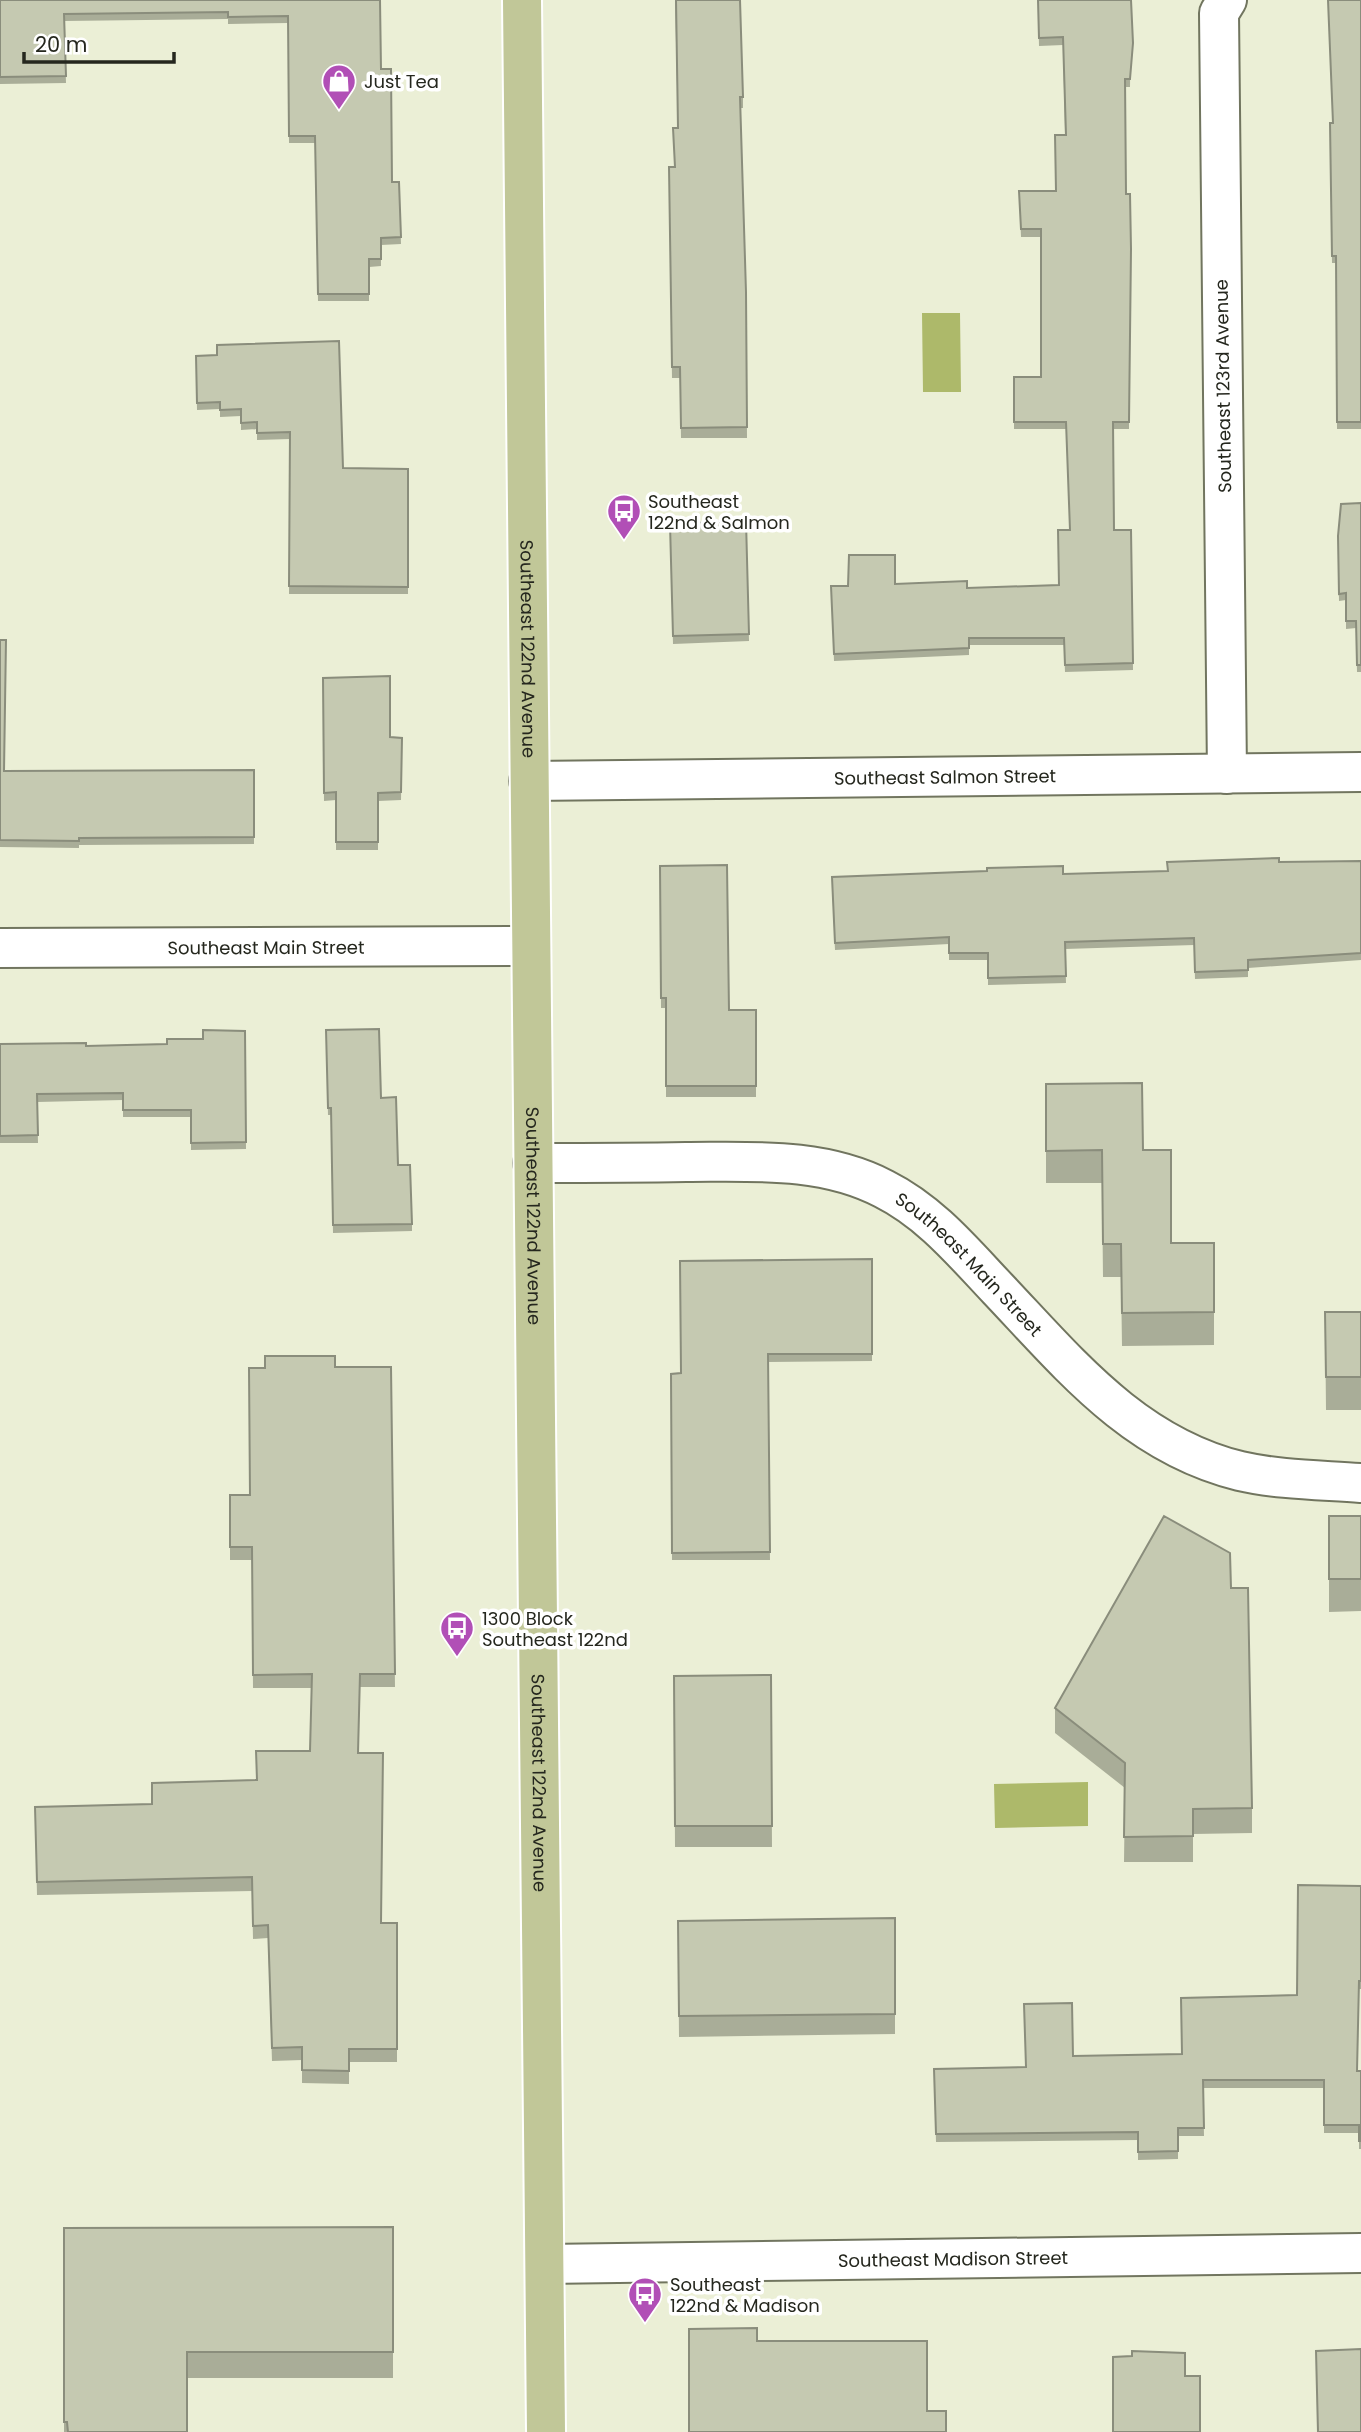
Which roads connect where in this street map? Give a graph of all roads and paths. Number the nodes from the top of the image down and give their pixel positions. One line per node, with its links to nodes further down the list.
1 (522, 0): 5 (main road, Southeast 122nd Avenue)
2 (1227, 0): 4 (street, Southeast 123rd Avenue)
3 (1361, 772): 4 (street, Southeast Salmon Street)
4 (1227, 774): 5 (street, Southeast Salmon Street)
5 (529, 781): 6 (main road, Southeast 122nd Avenue)
6 (531, 946): 7 (street, Southeast Main Street); 8 (main road, Southeast 122nd Avenue)
7 (0, 948)
8 (533, 1163): 9 (street, Southeast Main Street); 11 (main road, Southeast 122nd Avenue)
9 (1361, 1483)
10 (1361, 2253): 11 (street, Southeast Madison Street)
11 (545, 2264): 12 (main road, Southeast 122nd Avenue)
12 (547, 2432)

